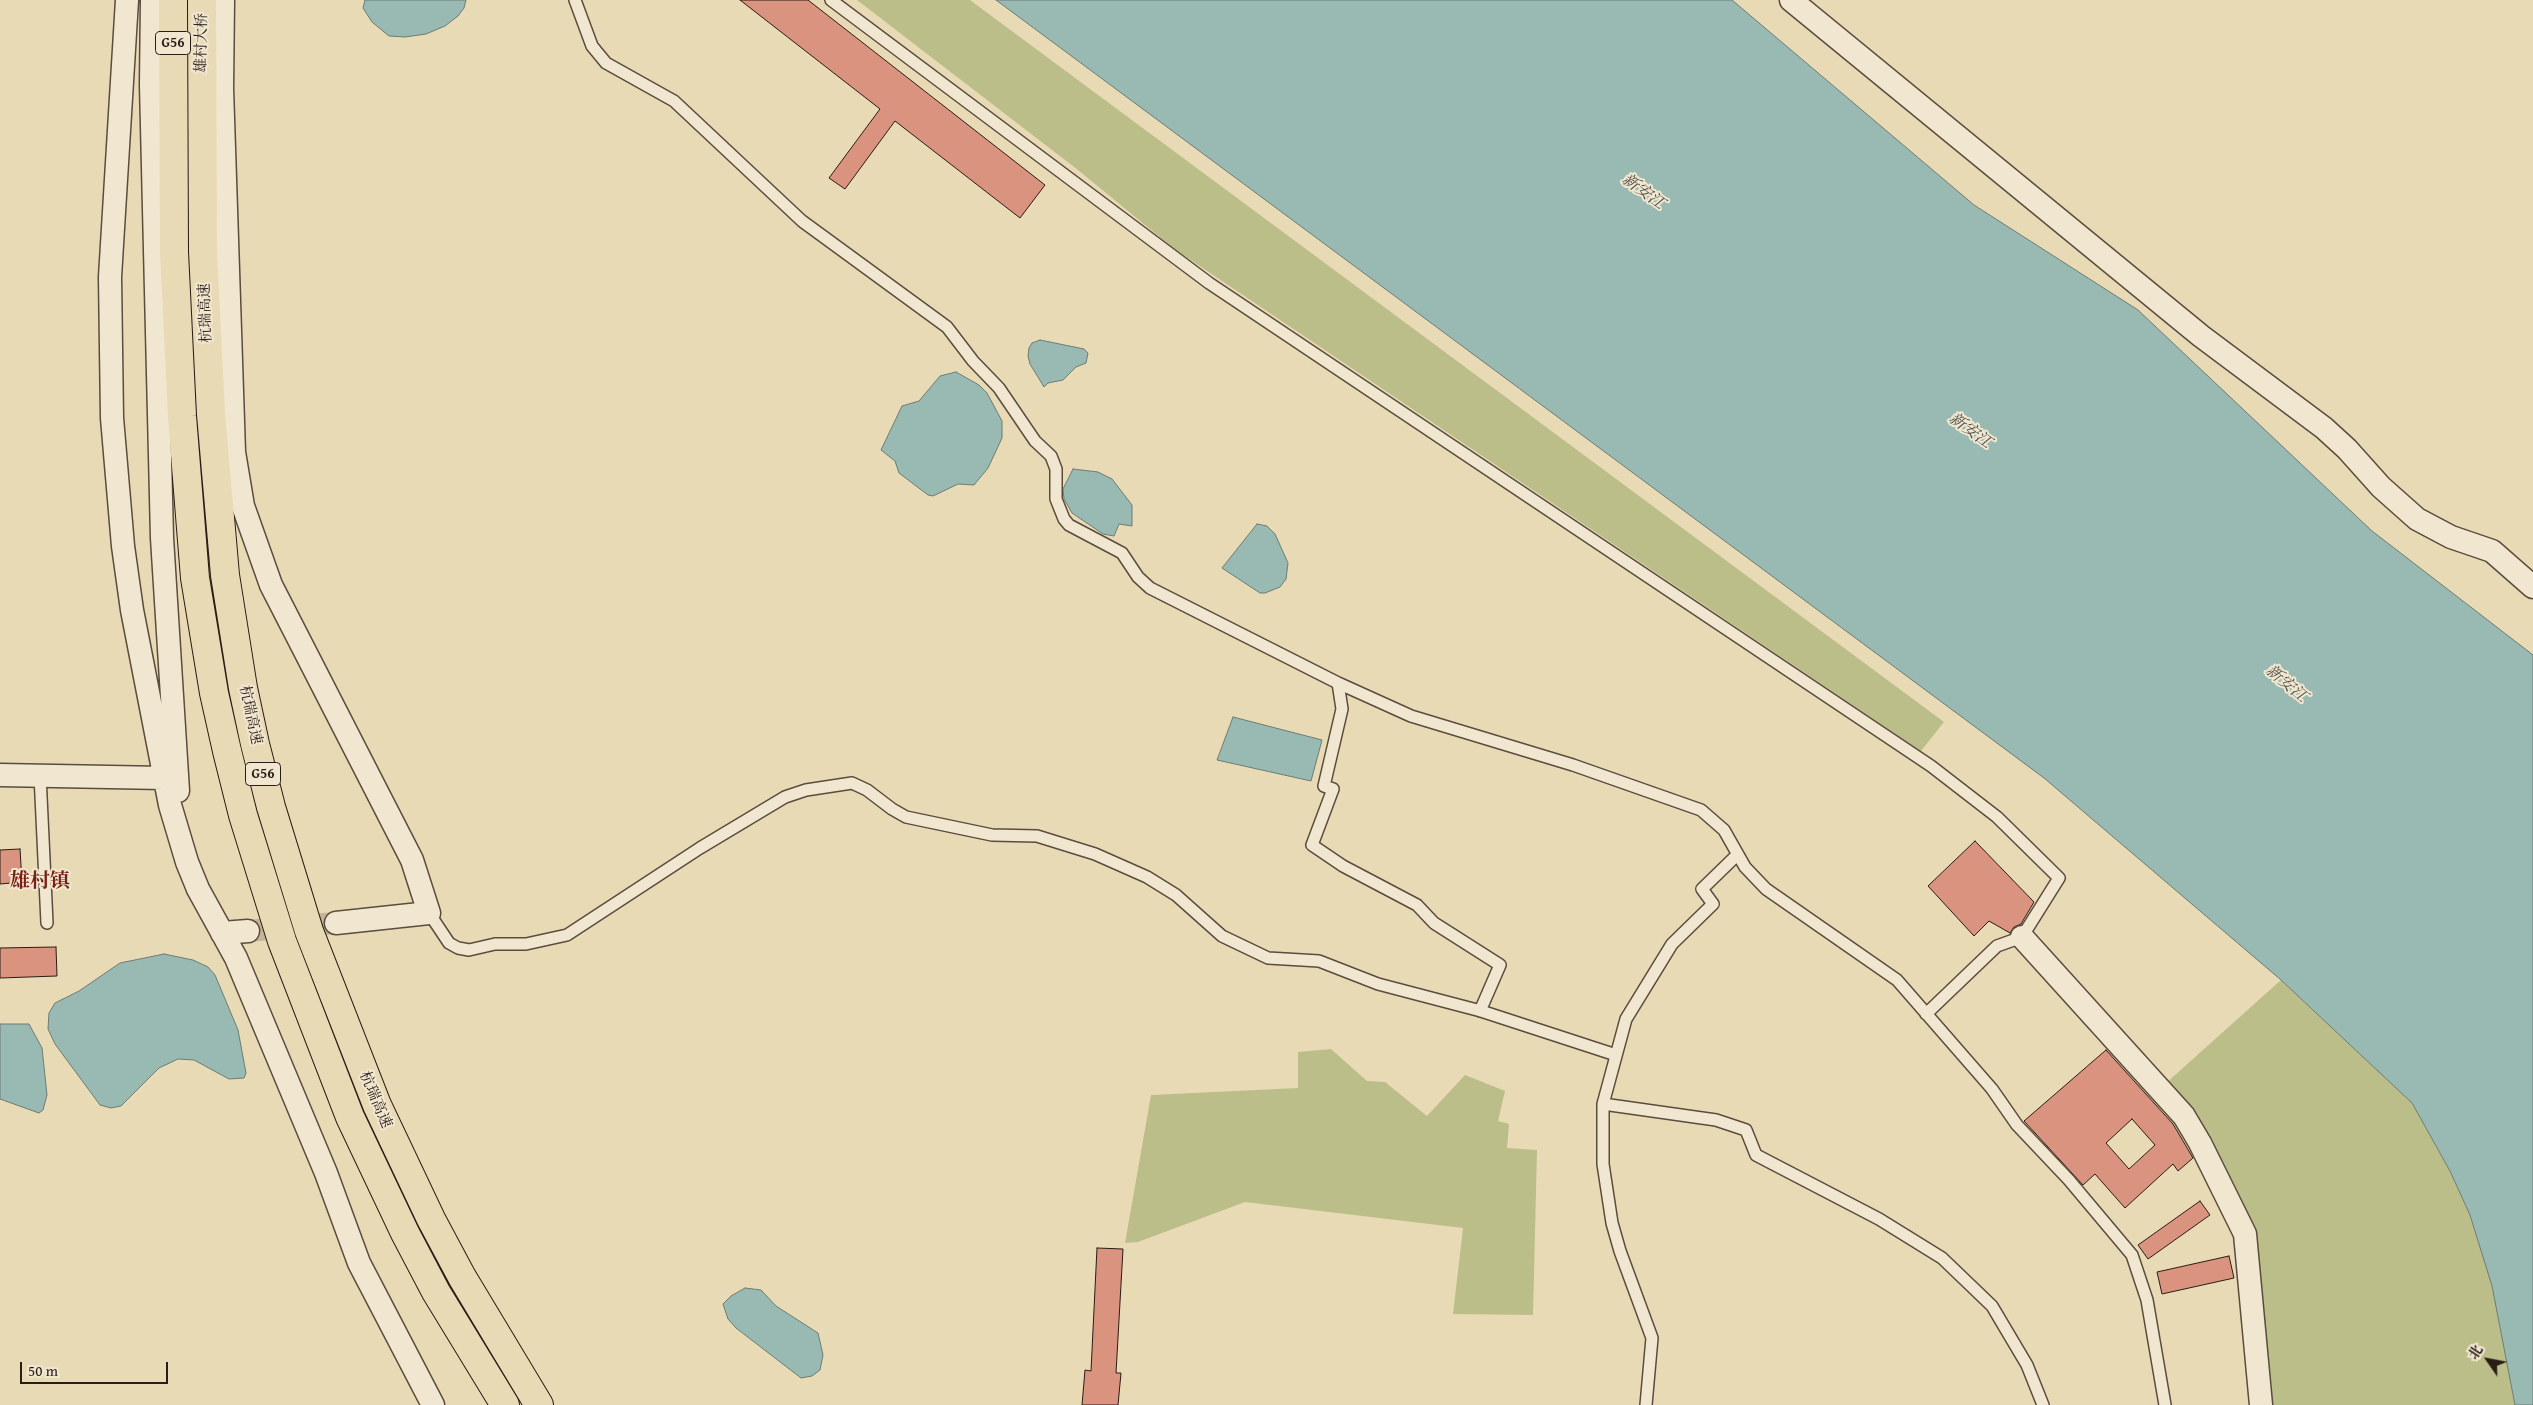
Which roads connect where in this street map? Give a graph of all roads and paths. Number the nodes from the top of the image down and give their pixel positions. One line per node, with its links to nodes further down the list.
1 (127, 0): 15 (street)
2 (152, 0): 16 (street)
3 (173, 0): 9 (highway, 雄村大桥 / G56)
4 (202, 0): 10 (highway, 雄村大桥 / G56)
5 (223, 0): 10 (street)
6 (575, 0): 12 (lane)
7 (831, 0): 23 (lane)
8 (1791, 0): 11 (street)
9 (172, 86): 29 (highway, 杭瑞高速 / G56)
10 (212, 87): 18 (street); 30 (highway, 杭瑞高速 / G56)
11 (2533, 587)
12 (1338, 683): 17 (lane); 24 (lane)
13 (0, 775): 14 (street)
14 (40, 775): 15 (street); 19 (lane)
15 (164, 778): 16 (street)
16 (178, 834): 22 (street)
17 (1737, 855): 25 (lane); 26 (lane)
18 (429, 913): 20 (street); 24 (lane)
19 (47, 923)
20 (336, 923)
21 (248, 931): 22 (street)
22 (222, 933): 28 (street)
23 (2022, 937): 25 (lane); 34 (street)
24 (1480, 1011): 26 (lane)
25 (1926, 1014): 33 (lane)
26 (1616, 1055): 27 (lane)
27 (1603, 1104): 31 (lane); 32 (lane)
28 (433, 1405)
29 (505, 1405)
30 (539, 1405)
31 (1646, 1405)
32 (2043, 1405)
33 (2165, 1405)
34 (2261, 1405)

